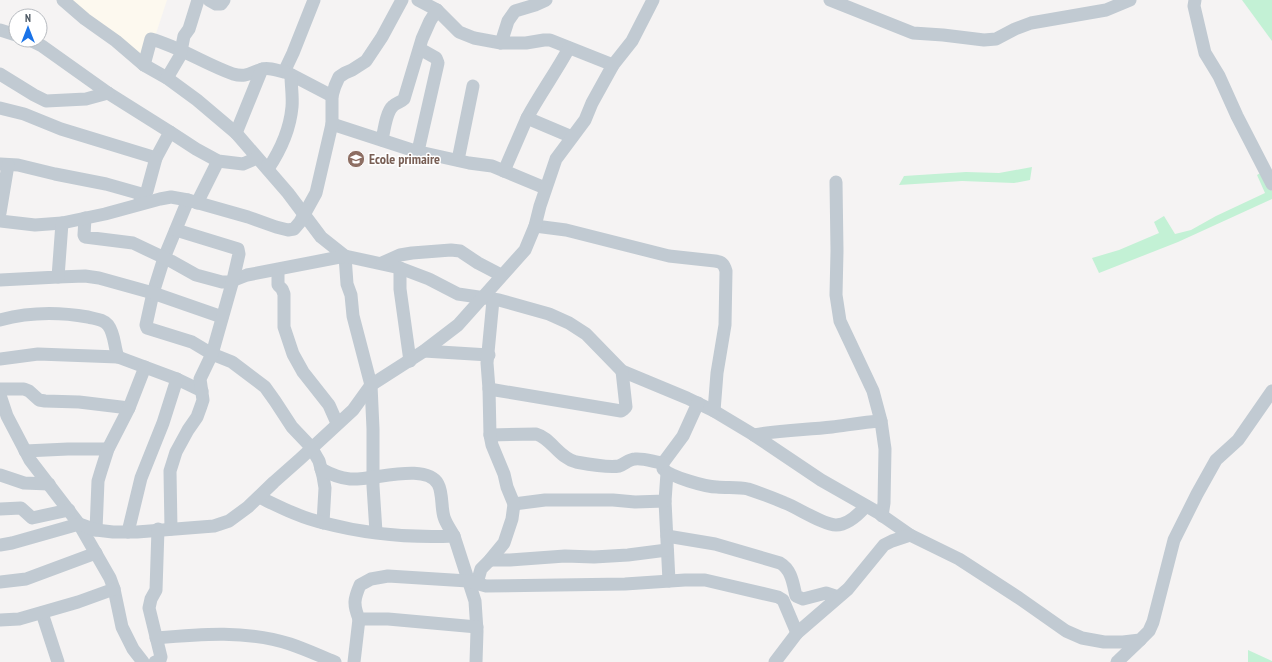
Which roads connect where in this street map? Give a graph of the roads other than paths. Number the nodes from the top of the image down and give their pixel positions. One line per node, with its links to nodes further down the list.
1 (63, 0): 19 (street)
2 (198, 0): 18 (street)
3 (209, 0): 4 (street)
4 (224, 0)
5 (314, 0): 23 (street)
6 (402, 0): 27 (street)
7 (418, 0): 13 (street)
8 (546, 0): 14 (street)
9 (653, 0): 20 (street)
10 (830, 0): 11 (street)
11 (1130, 0)
12 (1195, 0): 44 (street)
13 (437, 10): 14 (street); 17 (street)
14 (501, 43): 16 (street)
15 (45, 48): 26 (street)
16 (569, 48): 20 (street); 29 (street)
17 (420, 49): 34 (street); 35 (street)
18 (182, 51): 19 (street); 21 (street); 24 (street)
19 (144, 65): 24 (street)
20 (613, 65): 33 (street)
21 (262, 69): 23 (street); 32 (street)
22 (0, 74): 26 (street)
23 (288, 74): 27 (street); 41 (street)
24 (167, 78): 32 (street)
25 (473, 86): 38 (street)
26 (108, 93): 31 (street)
27 (332, 96): 30 (street)
28 (0, 108): 36 (street)
29 (527, 118): 33 (street); 42 (street)
30 (332, 124): 34 (street); 50 (street)
31 (170, 132): 36 (street); 39 (street)
32 (236, 133): 37 (street)
33 (572, 137): 45 (street)
34 (382, 140): 35 (street)
35 (418, 151): 38 (street)
36 (156, 158): 46 (street)
37 (257, 158): 39 (street); 41 (street)
38 (458, 160): 42 (street)
39 (218, 161): 47 (street)
40 (4, 164): 46 (street); 49 (street)
41 (268, 169): 50 (street)
42 (504, 171): 45 (street)
43 (836, 182): 88 (street)
44 (1272, 184)
45 (545, 188): 54 (street)
46 (145, 195): 48 (street)
47 (192, 202): 48 (street); 50 (street); 55 (street)
48 (136, 205): 51 (street)
49 (0, 213)
50 (304, 216): 56 (street)
51 (85, 218): 53 (street); 57 (street)
52 (0, 221): 53 (street)
53 (62, 223): 62 (street)
54 (535, 226): 61 (street); 86 (street)
55 (176, 230): 57 (street); 64 (street)
56 (345, 256): 58 (street); 60 (street); 78 (street)
57 (164, 258): 64 (street); 65 (street)
58 (382, 263): 59 (street); 61 (street)
59 (400, 268): 66 (street); 74 (street)
60 (278, 270): 64 (street); 89 (street)
61 (502, 275): 66 (street)
62 (58, 277): 63 (street); 65 (street)
63 (0, 280)
64 (234, 280): 67 (street)
65 (153, 293): 67 (street); 70 (street)
66 (487, 299): 69 (street); 71 (street); 76 (street)
67 (222, 317): 70 (street)
68 (0, 320): 72 (street)
69 (424, 351): 71 (street); 74 (street)
70 (212, 354): 81 (street); 92 (street)
71 (489, 355): 80 (street)
72 (118, 356): 73 (street); 75 (street)
73 (0, 359)
74 (410, 361): 78 (street)
75 (145, 367): 77 (street); 85 (street)
76 (622, 371): 80 (street); 84 (street)
77 (177, 379): 81 (street); 111 (street)
78 (371, 385): 89 (street); 98 (street)
79 (0, 389): 85 (street)
80 (489, 389): 90 (street)
81 (202, 390): 109 (street)
82 (1272, 391): 131 (street)
83 (0, 395): 87 (street)
84 (698, 403): 86 (street); 95 (street)
85 (129, 408): 93 (street)
86 (714, 411): 91 (street)
87 (3, 415): 94 (street)
88 (881, 422): 91 (street); 106 (street)
89 (337, 423): 92 (street)
90 (490, 435): 95 (street); 102 (street)
91 (754, 435): 103 (street)
92 (311, 447): 96 (street); 100 (street)
93 (108, 449): 94 (street); 110 (street)
94 (26, 451): 99 (street)
95 (665, 468): 101 (street); 103 (street)
96 (321, 469): 98 (street); 107 (street)
97 (0, 475): 99 (street)
98 (373, 478): 112 (street); 114 (street)
99 (49, 484): 105 (street)
100 (259, 497): 107 (street); 109 (street)
101 (665, 502): 102 (street); 115 (street)
102 (514, 504): 119 (street)
103 (866, 506): 106 (street)
104 (0, 509): 105 (street)
105 (69, 510): 108 (street)
106 (882, 516): 113 (street)
107 (323, 523): 112 (street)
108 (79, 524): 110 (street); 116 (street); 118 (street)
109 (164, 529): 111 (street); 130 (street)
110 (96, 530): 111 (street)
111 (128, 532)
112 (376, 532): 114 (street)
113 (910, 535): 124 (street); 131 (street)
114 (454, 536): 122 (street)
115 (667, 536): 117 (street); 124 (street)
116 (0, 545)
117 (667, 550): 119 (street); 120 (street)
118 (96, 553): 121 (street); 123 (street)
119 (490, 560): 122 (street)
120 (669, 581): 122 (street); 129 (street)
121 (0, 582)
122 (472, 582): 126 (street); 128 (street)
123 (114, 589): 125 (street); 133 (street)
124 (838, 597): 129 (street)
125 (42, 613): 127 (street); 132 (street)
126 (359, 619): 128 (street); 136 (street)
127 (0, 620)
128 (477, 627): 137 (street)
129 (796, 633): 138 (street)
130 (156, 638): 134 (street); 135 (street)
131 (1140, 640): 139 (street)
132 (58, 662)
133 (143, 662)
134 (155, 662)
135 (335, 662)
136 (354, 662)
137 (476, 662)
138 (775, 662)
139 (1117, 662)

